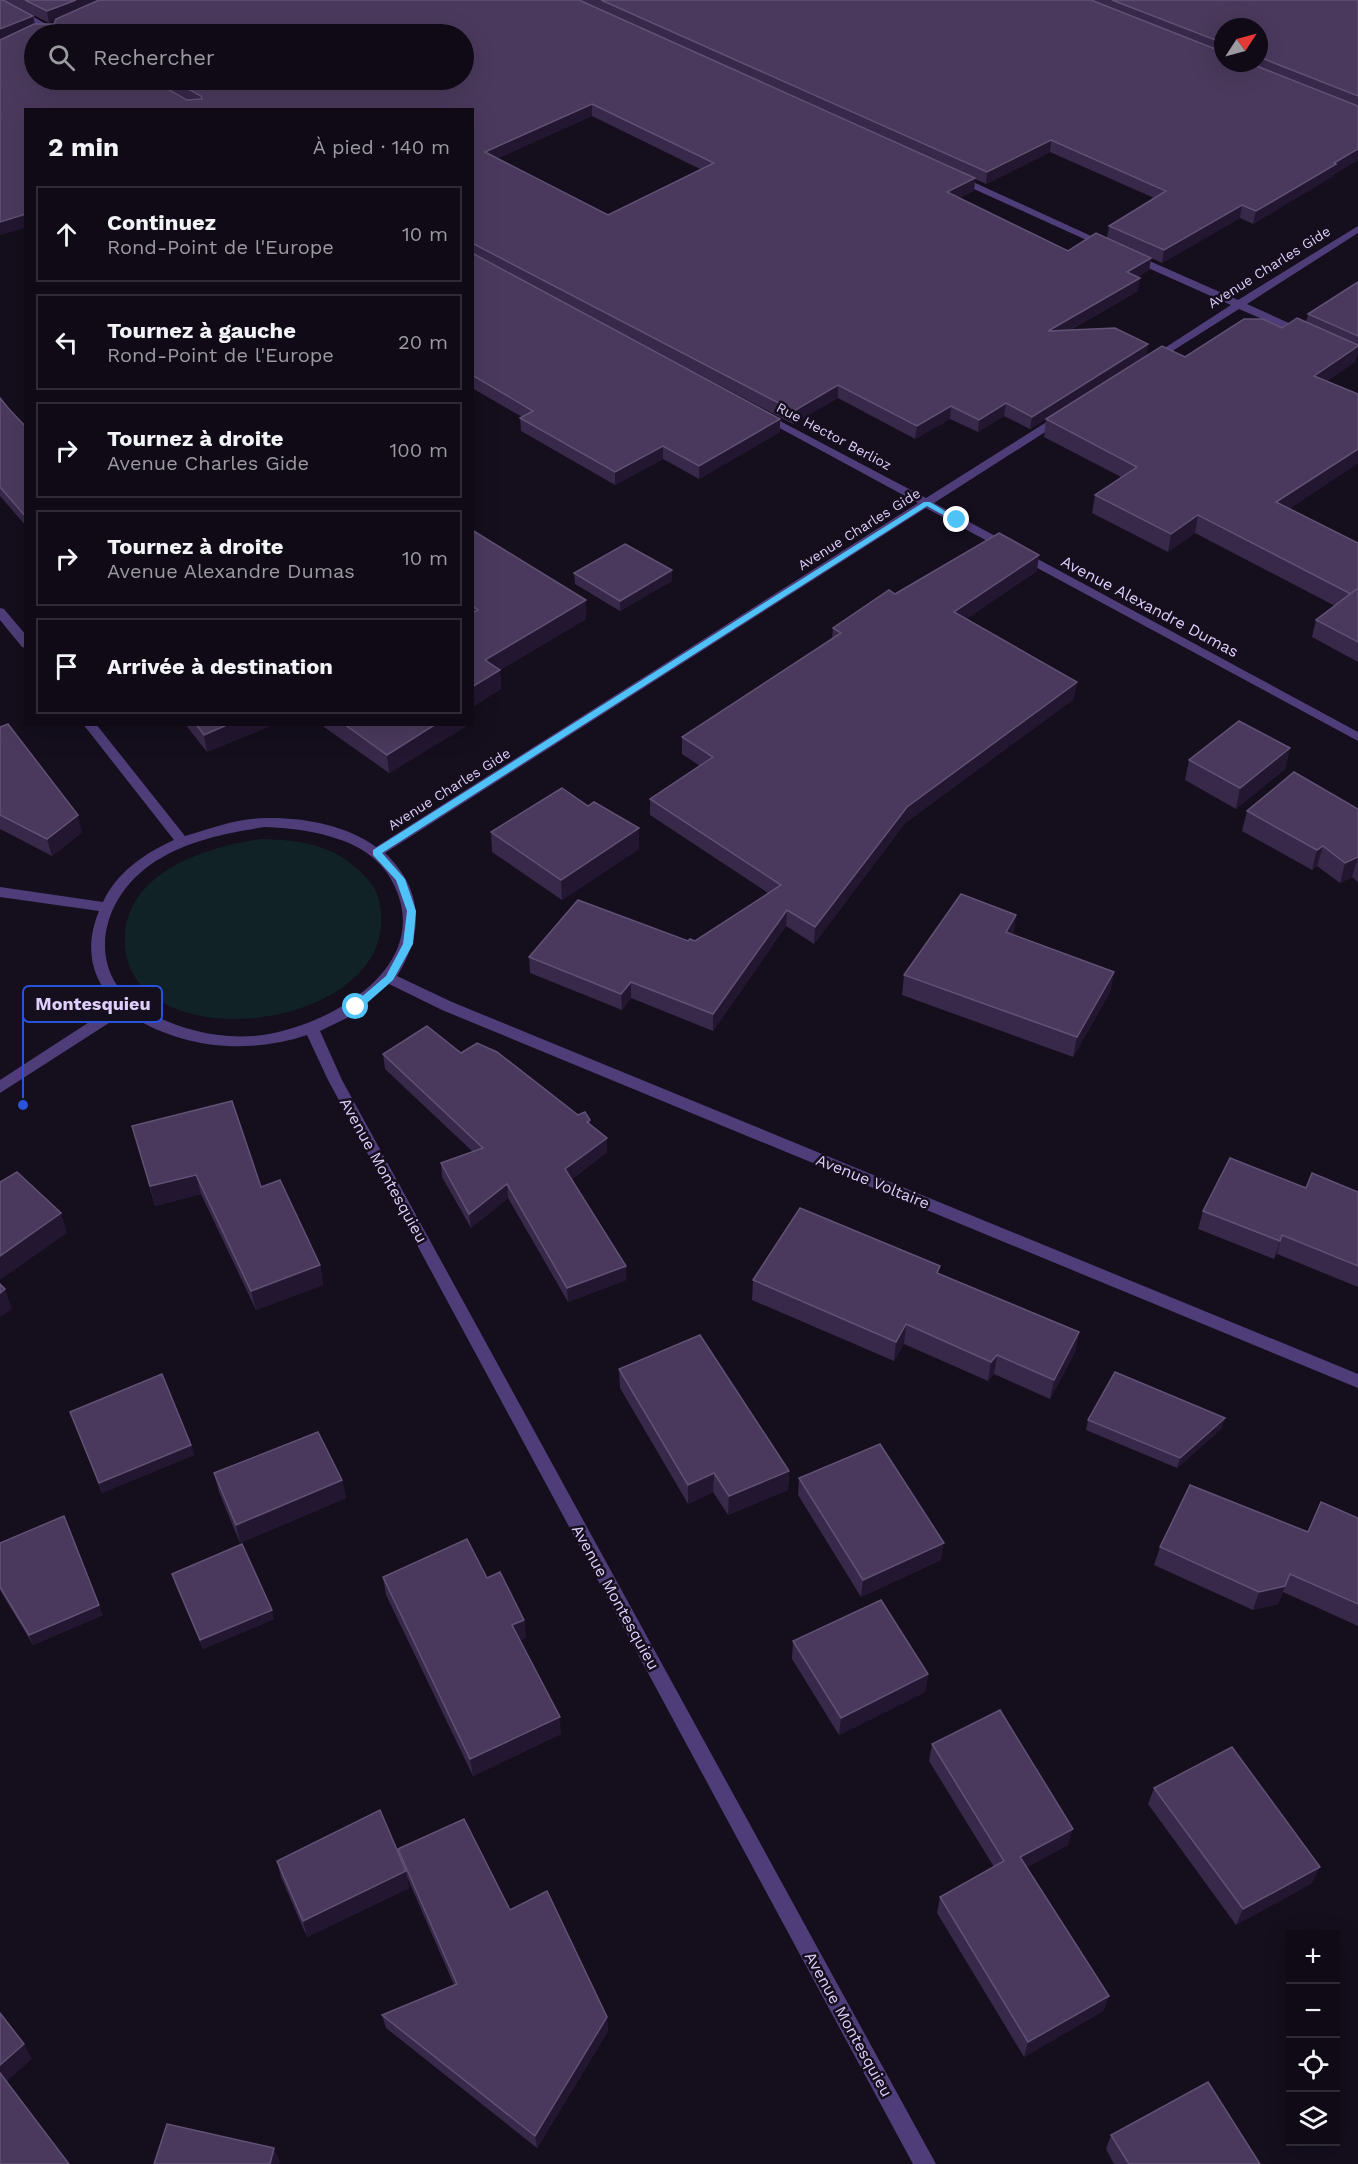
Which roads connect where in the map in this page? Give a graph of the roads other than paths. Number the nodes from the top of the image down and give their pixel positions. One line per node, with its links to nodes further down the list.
1 (0, 2): 2 (street)
2 (41, 24)
3 (945, 172): 5 (street)
4 (1358, 229): 5 (street, Avenue Charles Gide)
5 (1238, 305): 6 (street); 7 (street, Avenue Charles Gide)
6 (1315, 339)
7 (1143, 366)
8 (1073, 410): 10 (street, Avenue Charles Gide)
9 (757, 411): 10 (street, Rue Hector Berlioz)
10 (927, 503): 14 (street, Avenue Alexandre Dumas); 16 (street, Avenue Charles Gide)
11 (0, 612): 12 (street)
12 (24, 642)
13 (91, 726): 15 (street)
14 (1358, 737)
15 (182, 841): 16 (street); 18 (street)
16 (376, 853): 19 (street)
17 (0, 892): 18 (street)
18 (106, 907): 20 (street)
19 (389, 978): 21 (street); 23 (street, Avenue Voltaire)
20 (125, 1006): 21 (street); 22 (street)
21 (312, 1029): 24 (street, Avenue Montesquieu)
22 (0, 1087)
23 (1358, 1381)
24 (924, 2164)

